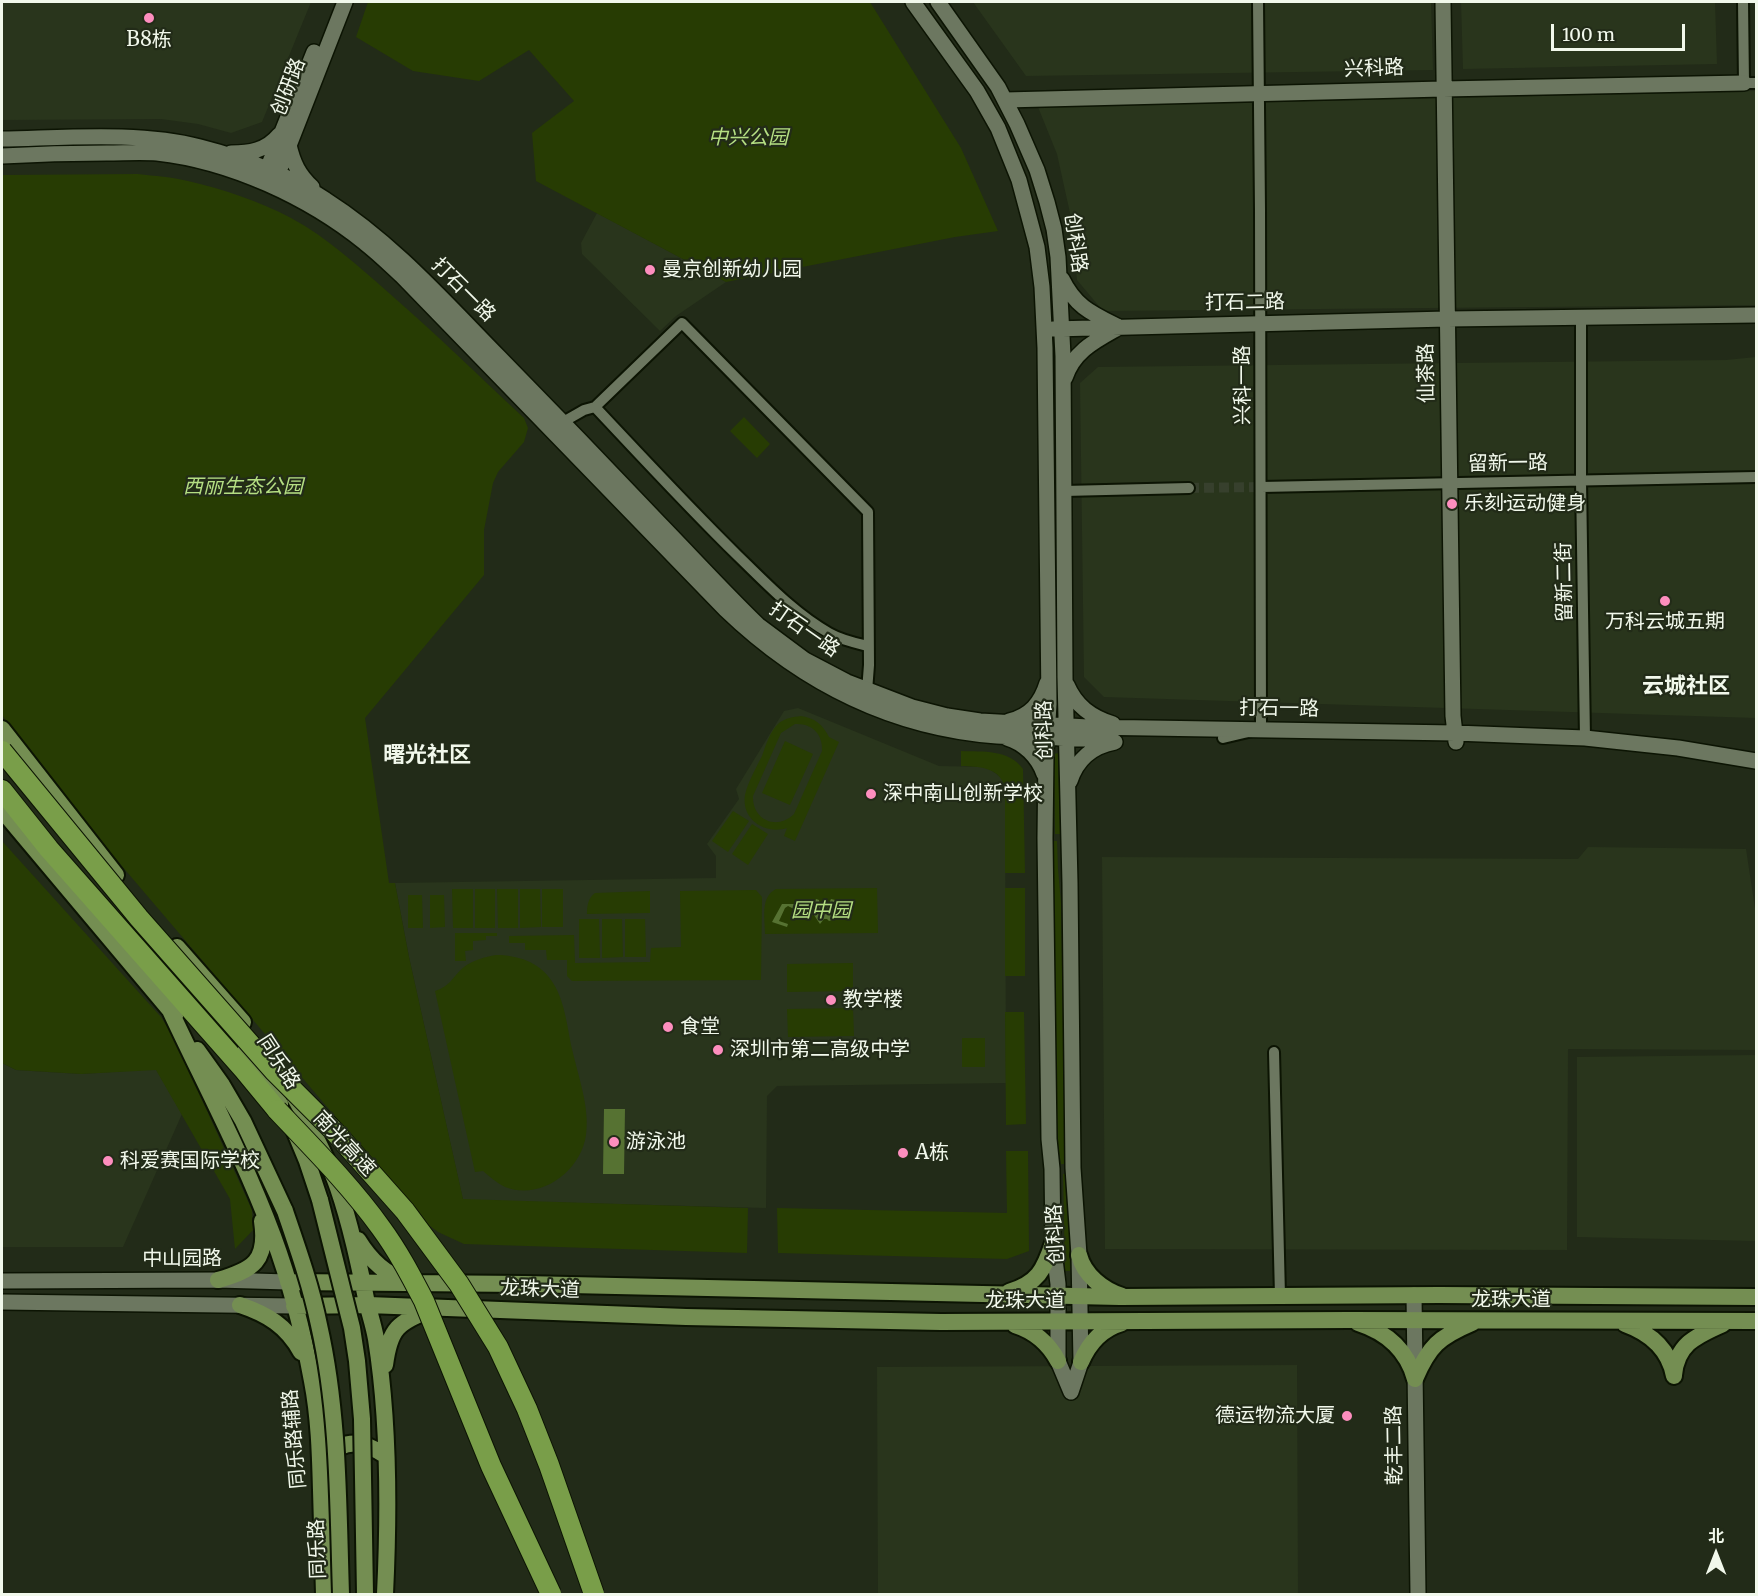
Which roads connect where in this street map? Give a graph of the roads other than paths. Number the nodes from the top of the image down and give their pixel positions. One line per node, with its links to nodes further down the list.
1 (334, 2): 12 (main road, 创研路)
2 (345, 2): 14 (main road, 创研路)
3 (913, 2): 26 (main road, 创科路)
4 (938, 2): 11 (main road, 创科路)
5 (1258, 2): 10 (street, 兴科一路)
6 (1443, 2): 9 (main road, 仙茶路)
7 (1743, 2): 8 (street)
8 (1750, 83): 9 (main road, 兴科路)
9 (1443, 89): 10 (main road, 兴科路); 22 (main road, 仙茶路)
10 (1260, 93): 11 (main road, 兴科路); 23 (street, 兴科一路)
11 (1005, 100): 19 (main road, 创科路)
12 (284, 128): 15 (main road); 17 (main road, 创研路)
13 (2, 140): 15 (main road, 打石一路)
14 (290, 145): 17 (main road, 创研路); 18 (main road)
15 (220, 153): 17 (main road, 打石一路)
16 (2, 156): 17 (main road, 打石一路)
17 (270, 179): 18 (main road, 打石一路); 42 (main road, 打石一路)
18 (326, 199): 29 (main road, 打石一路)
19 (1059, 273): 24 (main road); 25 (main road, 创科路)
20 (1756, 315): 21 (main road, 打石二路)
21 (1581, 317): 22 (main road, 打石二路); 31 (street, 留新二街)
22 (1447, 319): 23 (main road, 打石二路); 32 (main road, 仙茶路)
23 (1261, 323): 24 (main road, 打石二路); 33 (street, 兴科一路)
24 (1120, 327): 25 (main road, 打石二路); 27 (main road)
25 (1062, 328): 26 (main road, 打石二路); 27 (main road, 创科路)
26 (1044, 329): 37 (main road, 创科路)
27 (1063, 384): 35 (main road, 创科路)
28 (595, 407): 29 (street); 36 (street); 36 (street)
29 (563, 422): 39 (main road, 打石一路)
30 (1756, 477): 31 (street, 留新一路)
31 (1581, 481): 32 (street, 留新一路); 49 (street, 留新二街)
32 (1450, 483): 33 (street, 留新一路); 48 (main road, 仙茶路)
33 (1261, 487): 43 (street, 兴科一路)
34 (1190, 488): 35 (street)
35 (1064, 491): 38 (main road, 创科路)
36 (868, 646): 39 (street)
37 (1049, 674): 42 (main road); 44 (main road, 创科路)
38 (1065, 677): 40 (main road); 45 (main road, 创科路)
39 (867, 691): 42 (main road, 打石一路)
40 (1124, 728): 43 (main road, 打石一路); 45 (main road, 打石一路)
41 (2, 729): 59 (main road, 同乐路)
42 (996, 729): 44 (main road, 打石一路); 53 (main road)
43 (1261, 729): 47 (street); 48 (main road, 打石一路)
44 (1048, 731): 45 (main road, 打石一路); 53 (main road, 创科路)
45 (1066, 732): 46 (main road, 打石一路); 54 (main road, 创科路)
46 (1102, 736): 47 (main road, 打石一路); 54 (main road)
47 (1223, 738): 48 (main road, 打石一路)
48 (1456, 738): 49 (main road, 打石一路); 52 (main road, 打石一路)
49 (1585, 738): 51 (main road, 打石一路)
50 (2, 751): 107 (highway, 南光高速, bridge)
51 (1756, 761)
52 (1756, 770)
53 (1045, 779): 58 (main road, 创科路)
54 (1068, 789): 57 (main road, 创科路)
55 (2, 790): 106 (highway, bridge)
56 (2, 810): 60 (main road, 同乐路)
57 (1069, 837): 58 (main road); 62 (main road, 创科路)
58 (1045, 838): 63 (main road, 创科路)
59 (143, 909): 65 (main road); 104 (main road, 同乐路, bridge)
60 (169, 1008): 64 (main road, 同乐路辅路); 103 (main road, 同乐路, bridge)
61 (1274, 1052): 76 (street)
62 (1073, 1168): 63 (main road); 67 (main road, 创科路)
63 (1052, 1169): 66 (main road, 创科路)
64 (260, 1203): 68 (main road); 70 (main road, 同乐路辅路)
65 (349, 1226): 71 (main road); 72 (main road)
66 (1053, 1243): 73 (main road); 75 (main road, 创科路)
67 (1079, 1255): 77 (main road, 创科路); 78 (main road)
68 (218, 1280): 69 (main road, 中山园路); 70 (main road, 中山园路)
69 (2, 1281)
70 (288, 1282): 71 (main road, 中山园路); 83 (main road, 同乐路辅路)
71 (363, 1282): 72 (main road, 龙珠大道); 82 (main road)
72 (433, 1284): 73 (main road, 龙珠大道)
73 (994, 1294): 75 (main road, 龙珠大道)
74 (1414, 1295): 76 (main road, 龙珠大道); 79 (main road, 龙珠大道); 86 (main road, 乾丰二路)
75 (1058, 1296): 77 (main road, 龙珠大道); 92 (main road, 创科路)
76 (1280, 1296): 78 (main road, 龙珠大道)
77 (1080, 1297): 78 (main road, 龙珠大道); 93 (main road, 创科路)
78 (1128, 1297)
79 (1756, 1297)
80 (2, 1302): 81 (main road)
81 (240, 1305): 83 (main road); 98 (main road)
82 (368, 1305): 83 (main road, 龙珠大道); 84 (main road, 龙珠大道); 99 (main road)
83 (294, 1306): 98 (main road, 同乐路辅路)
84 (436, 1307): 94 (main road, 龙珠大道); 99 (main road)
85 (1349, 1320): 86 (main road, 龙珠大道); 88 (main road, 龙珠大道); 97 (main road)
86 (1414, 1320): 87 (main road, 龙珠大道); 97 (main road, 乾丰二路)
87 (1477, 1320): 89 (main road, 龙珠大道); 97 (main road)
88 (1130, 1321): 93 (main road, 龙珠大道); 96 (main road)
89 (1615, 1321): 90 (main road, 龙珠大道); 90 (main road)
90 (1729, 1321): 91 (main road, 龙珠大道)
91 (1756, 1321)
92 (1058, 1322): 93 (main road, 龙珠大道); 94 (main road, 龙珠大道); 95 (main road, 创科路)
93 (1080, 1322): 96 (main road, 创科路)
94 (1006, 1323): 95 (main road)
95 (1058, 1361): 96 (main road, 创科路)
96 (1081, 1362)
97 (1415, 1379): 108 (main road, 乾丰二路)
98 (312, 1382): 101 (main road, 同乐路辅路)
99 (382, 1386): 100 (main road)
100 (386, 1456): 101 (main road); 105 (main road)
101 (320, 1464): 102 (main road, 同乐路辅路)
102 (324, 1594)
103 (341, 1594)
104 (365, 1594)
105 (385, 1594)
106 (551, 1594)
107 (594, 1594)
108 (1418, 1594)

